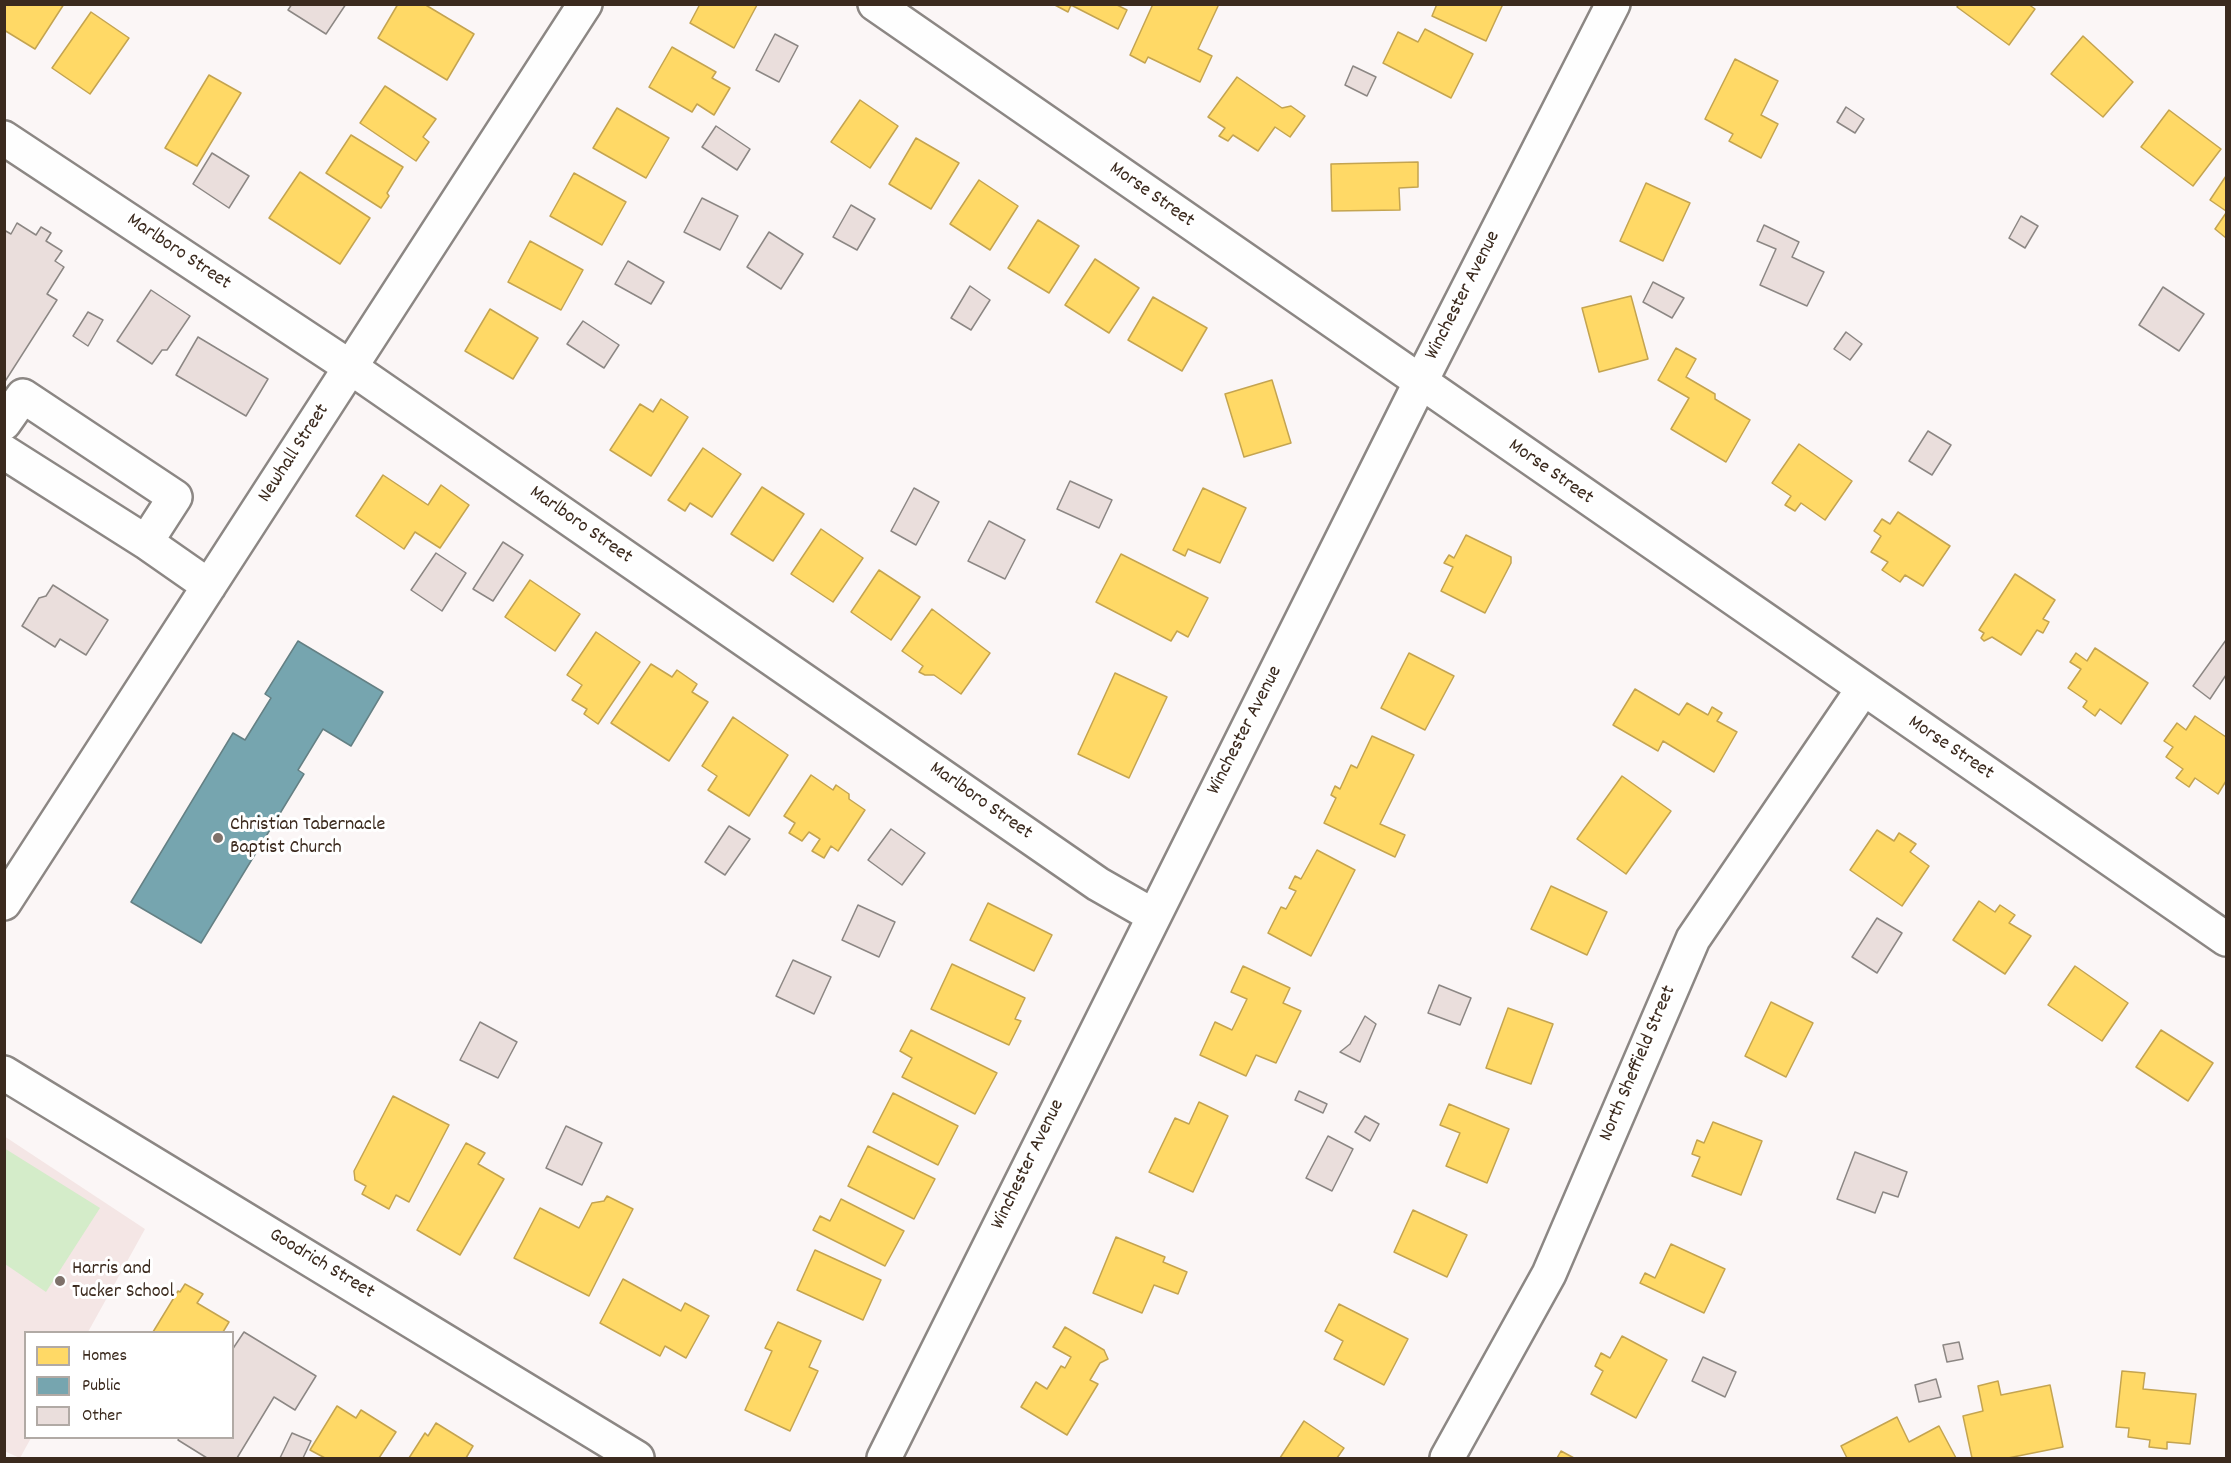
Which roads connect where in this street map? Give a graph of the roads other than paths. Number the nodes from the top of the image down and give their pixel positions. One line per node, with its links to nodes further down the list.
1 (585, 4): 5 (street, Newhall Street)
2 (875, 4): 6 (street, Morse Street)
3 (1613, 4): 6 (street, Winchester Avenue)
4 (4, 138): 5 (street, Marlboro Street)
5 (350, 367): 10 (street, Newhall Street); 13 (street, Marlboro Street)
6 (1420, 383): 11 (street, Morse Street); 13 (street, Winchester Avenue)
7 (4, 423): 9 (street)
8 (4, 452): 9 (street)
9 (146, 542): 10 (street)
10 (209, 586): 12 (street, Newhall Street)
11 (1863, 689): 14 (street, Morse Street); 18 (street, North Sheffield Street)
12 (4, 903)
13 (1154, 916): 17 (street, Winchester Avenue)
14 (2226, 939)
15 (4, 1073): 16 (street, Goodrich Street)
16 (637, 1458)
17 (884, 1458)
18 (1447, 1458)

